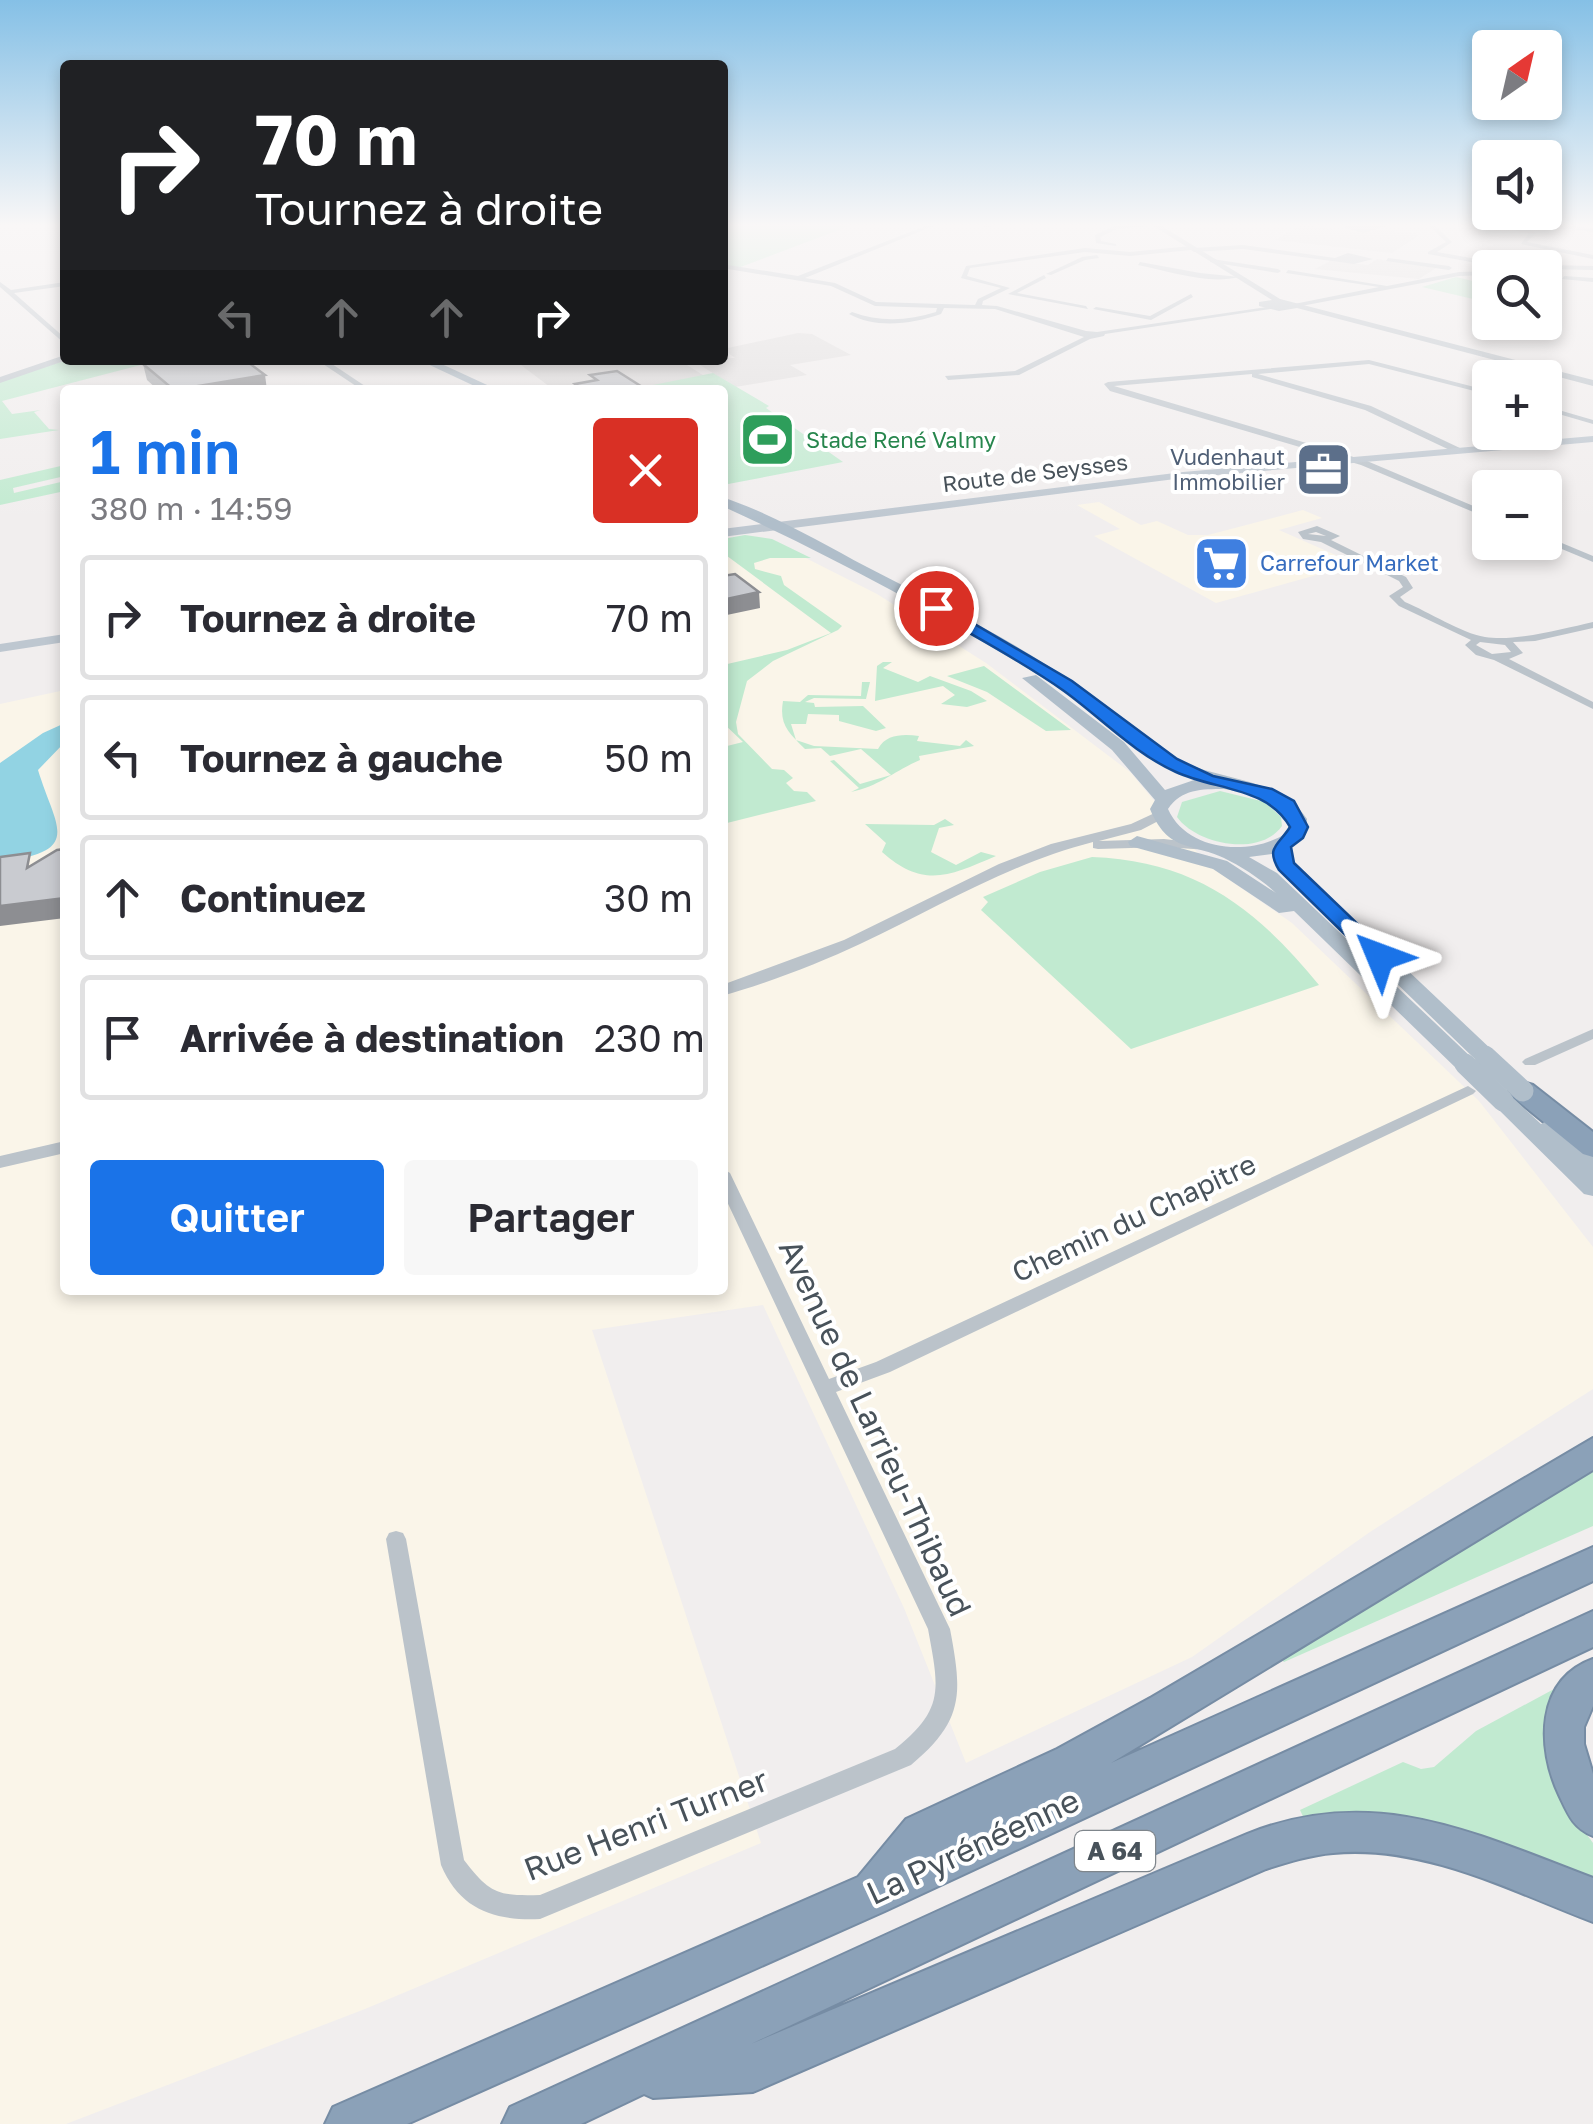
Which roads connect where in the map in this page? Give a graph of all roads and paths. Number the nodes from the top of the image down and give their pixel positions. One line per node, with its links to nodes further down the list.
1 (1050, 324): 4 (street)
2 (1166, 324): 4 (street)
3 (1361, 324): 12 (street)
4 (1086, 335): 10 (street)
5 (60, 360): 11 (street)
6 (328, 365): 13 (street)
7 (424, 365): 14 (main road)
8 (435, 365): 15 (main road)
9 (1247, 371): 16 (street); 20 (street); 21 (street)
10 (948, 378)
11 (0, 380)
12 (1593, 383)
13 (358, 385)
14 (466, 385)
15 (481, 385)
16 (1472, 388)
17 (1562, 413): 18 (street)
18 (1593, 422)
19 (1593, 439): 21 (main road, Route de Seysses)
20 (1321, 450): 22 (street); 23 (street)
21 (1459, 451): 22 (main road, Route de Seysses)
22 (1354, 460): 23 (main road, Route de Seysses); 25 (street)
23 (1333, 462): 26 (main road, Route de Seysses)
24 (728, 507): 26 (main road)
25 (1472, 509)
26 (769, 527): 27 (main road, Route de Seysses); 42 (main road); 43 (main road)
27 (728, 532)
28 (1323, 540): 35 (street)
29 (1562, 545): 30 (street)
30 (1587, 553): 31 (street)
31 (1593, 559)
32 (1593, 625): 33 (street)
33 (1536, 638): 36 (street); 38 (street)
34 (60, 639): 37 (main road)
35 (1478, 639): 36 (street); 39 (street)
36 (1499, 640): 38 (street)
37 (0, 648)
38 (1516, 652): 39 (street); 40 (street)
39 (1494, 657): 40 (street)
40 (1538, 676): 41 (street)
41 (1593, 706)
42 (1224, 784): 43 (main road); 45 (main road)
43 (1162, 807): 46 (main road); 47 (street)
44 (1138, 842): 46 (street); 47 (street); 48 (main road)
45 (1282, 845): 46 (main road); 51 (main road)
46 (1213, 849): 48 (main road)
47 (1033, 856): 49 (street)
48 (1354, 957): 51 (main road)
49 (728, 989)
50 (1593, 1033): 52 (street)
51 (1475, 1060): 54 (main road, bridge)
52 (1530, 1062)
53 (1468, 1091): 61 (street, Chemin du Chapitre)
54 (1513, 1096): 55 (highway); 58 (main road); 60 (main road)
55 (1593, 1147)
56 (60, 1148): 57 (street)
57 (0, 1162)
58 (1593, 1164)
59 (728, 1186): 61 (street, Avenue de Larrieu-Thibaud)
60 (1593, 1188)
61 (823, 1390): 67 (street, Avenue de Larrieu-Thibaud)
62 (1593, 1452): 69 (highway)
63 (396, 1539): 67 (street, Rue Henri Turner)
64 (1593, 1563): 69 (highway, La Pyrénéenne / A 64)
65 (1593, 1628): 71 (highway, A 64)
66 (1593, 1677): 68 (highway)
67 (903, 1757)
68 (1593, 1815)
69 (869, 1895): 72 (highway, La Pyrénéenne / A 64)
70 (1593, 1900): 71 (highway)
71 (638, 2075): 73 (highway, A 64)
72 (350, 2124)
73 (527, 2124)

